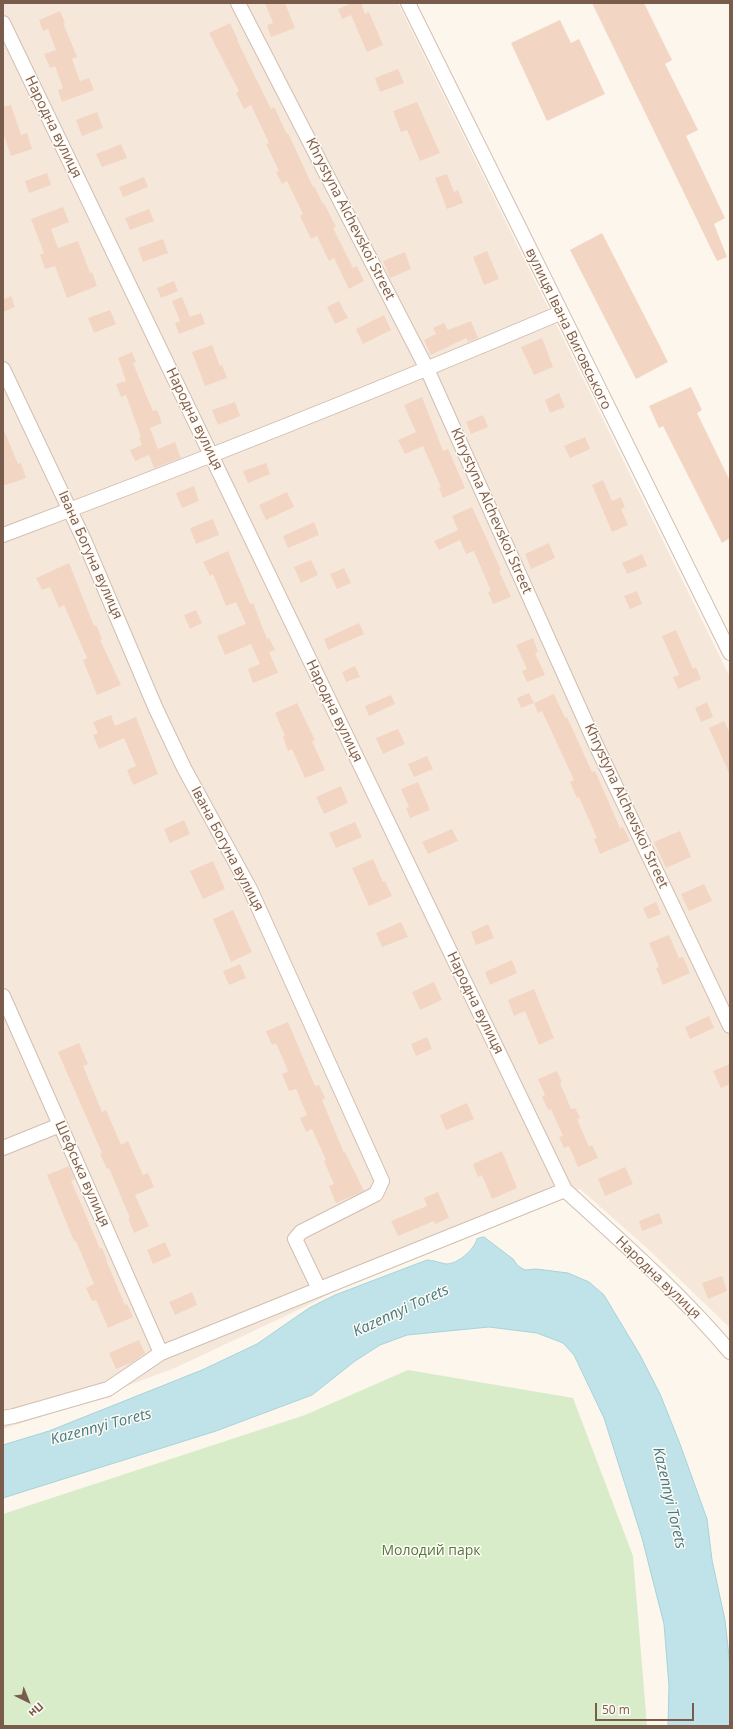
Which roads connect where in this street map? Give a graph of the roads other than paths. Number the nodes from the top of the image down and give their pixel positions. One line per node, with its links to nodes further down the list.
1 (238, 3): 6 (street, Khrystyna Alchevskoi Street)
2 (408, 3): 4 (street, вулиця Івана Виговського)
3 (3, 23): 7 (street, Народна вулиця)
4 (560, 313): 6 (street); 10 (street, вулиця Івана Виговського)
5 (3, 369): 8 (street, Івана Богуна вулиця)
6 (427, 369): 7 (street); 12 (street, Khrystyna Alchevskoi Street)
7 (212, 456): 8 (street); 15 (street, Народна вулиця)
8 (70, 510): 9 (street); 16 (street, Івана Богуна вулиця)
9 (3, 535)
10 (730, 653)
11 (3, 996): 13 (street, Шефська вулиця)
12 (730, 1026)
13 (60, 1125): 14 (street); 18 (street, Шефська вулиця)
14 (3, 1148)
15 (565, 1190): 16 (street); 17 (street, Народна вулиця)
16 (319, 1289): 18 (street)
17 (730, 1352)
18 (161, 1353): 19 (street)
19 (3, 1418)

